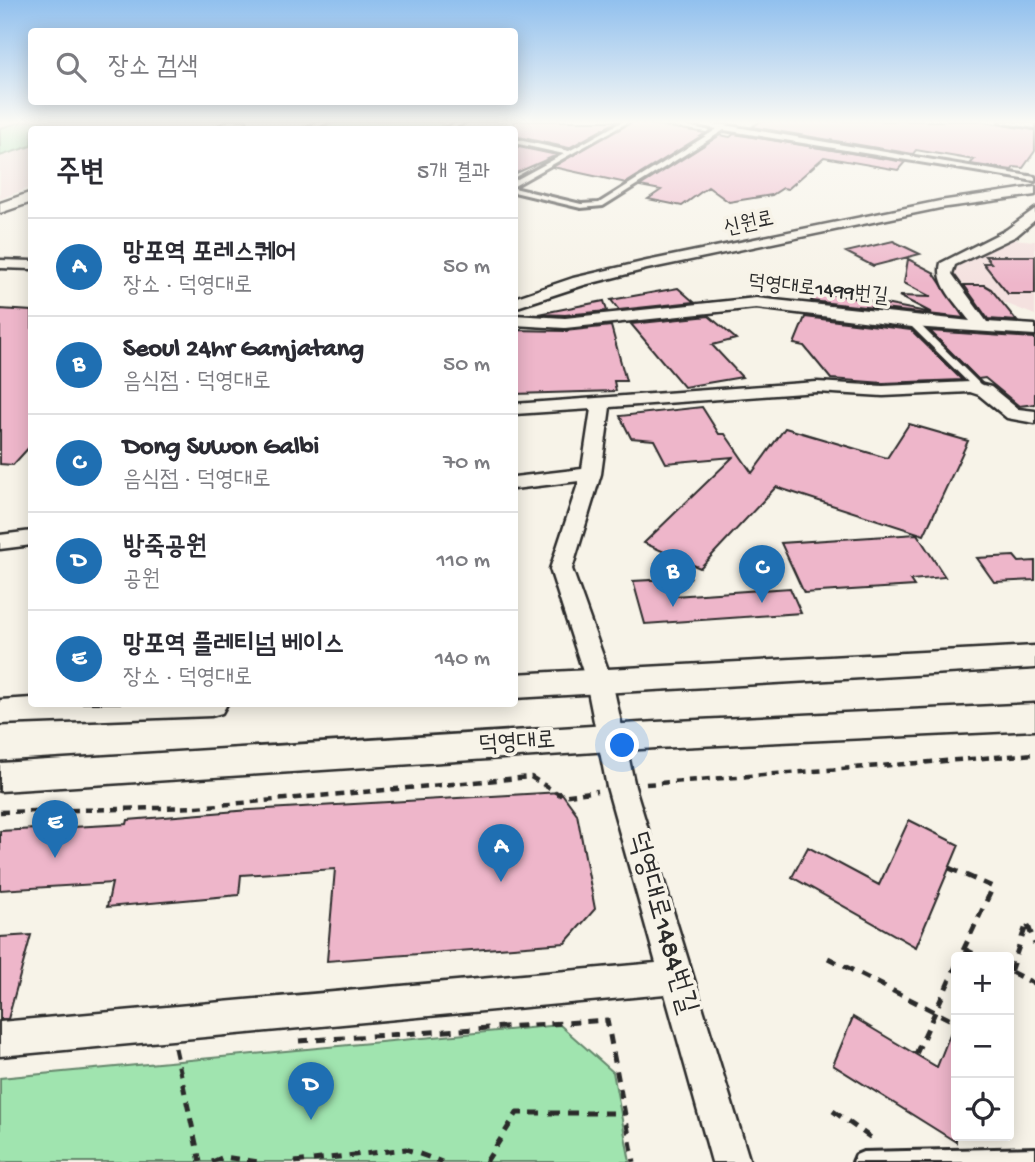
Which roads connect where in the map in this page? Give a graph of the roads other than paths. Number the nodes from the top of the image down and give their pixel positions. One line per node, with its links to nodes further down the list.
1 (648, 175): 4 (lane)
2 (1012, 175): 3 (lane)
3 (1035, 179)
4 (518, 191)
5 (1035, 191): 11 (street, 신원로)
6 (28, 198): 7 (street)
7 (0, 208)
8 (1035, 213): 14 (street)
9 (0, 264): 10 (street)
10 (28, 265)
11 (518, 301)
12 (518, 320): 13 (street, 덕영대로1499번길)
13 (912, 322): 14 (street, 덕영대로1499번길); 16 (lane)
14 (981, 325): 15 (street, 덕영대로1499번길)
15 (1035, 330)
16 (980, 389): 17 (street); 19 (street)
17 (601, 404): 18 (street); 20 (street, 덕영대로1484번길)
18 (518, 409)
19 (1035, 417)
20 (591, 474): 21 (street); 25 (street, 덕영대로1484번길)
21 (518, 483)
22 (28, 538): 23 (street)
23 (0, 542)
24 (1035, 657): 25 (street)
25 (599, 681): 26 (street); 30 (street, 덕영대로1484번길)
26 (518, 686)
27 (115, 707): 28 (street)
28 (0, 712)
29 (1035, 717): 30 (street, 덕영대로)
30 (611, 738): 31 (street, 덕영대로); 32 (street, 덕영대로1484번길)
31 (0, 776)
32 (678, 977): 33 (street); 36 (street, 덕영대로1484번길)
33 (0, 1039)
34 (1035, 1158): 35 (lane)
35 (902, 1161): 37 (lane)
36 (731, 1162)
37 (863, 1162)

